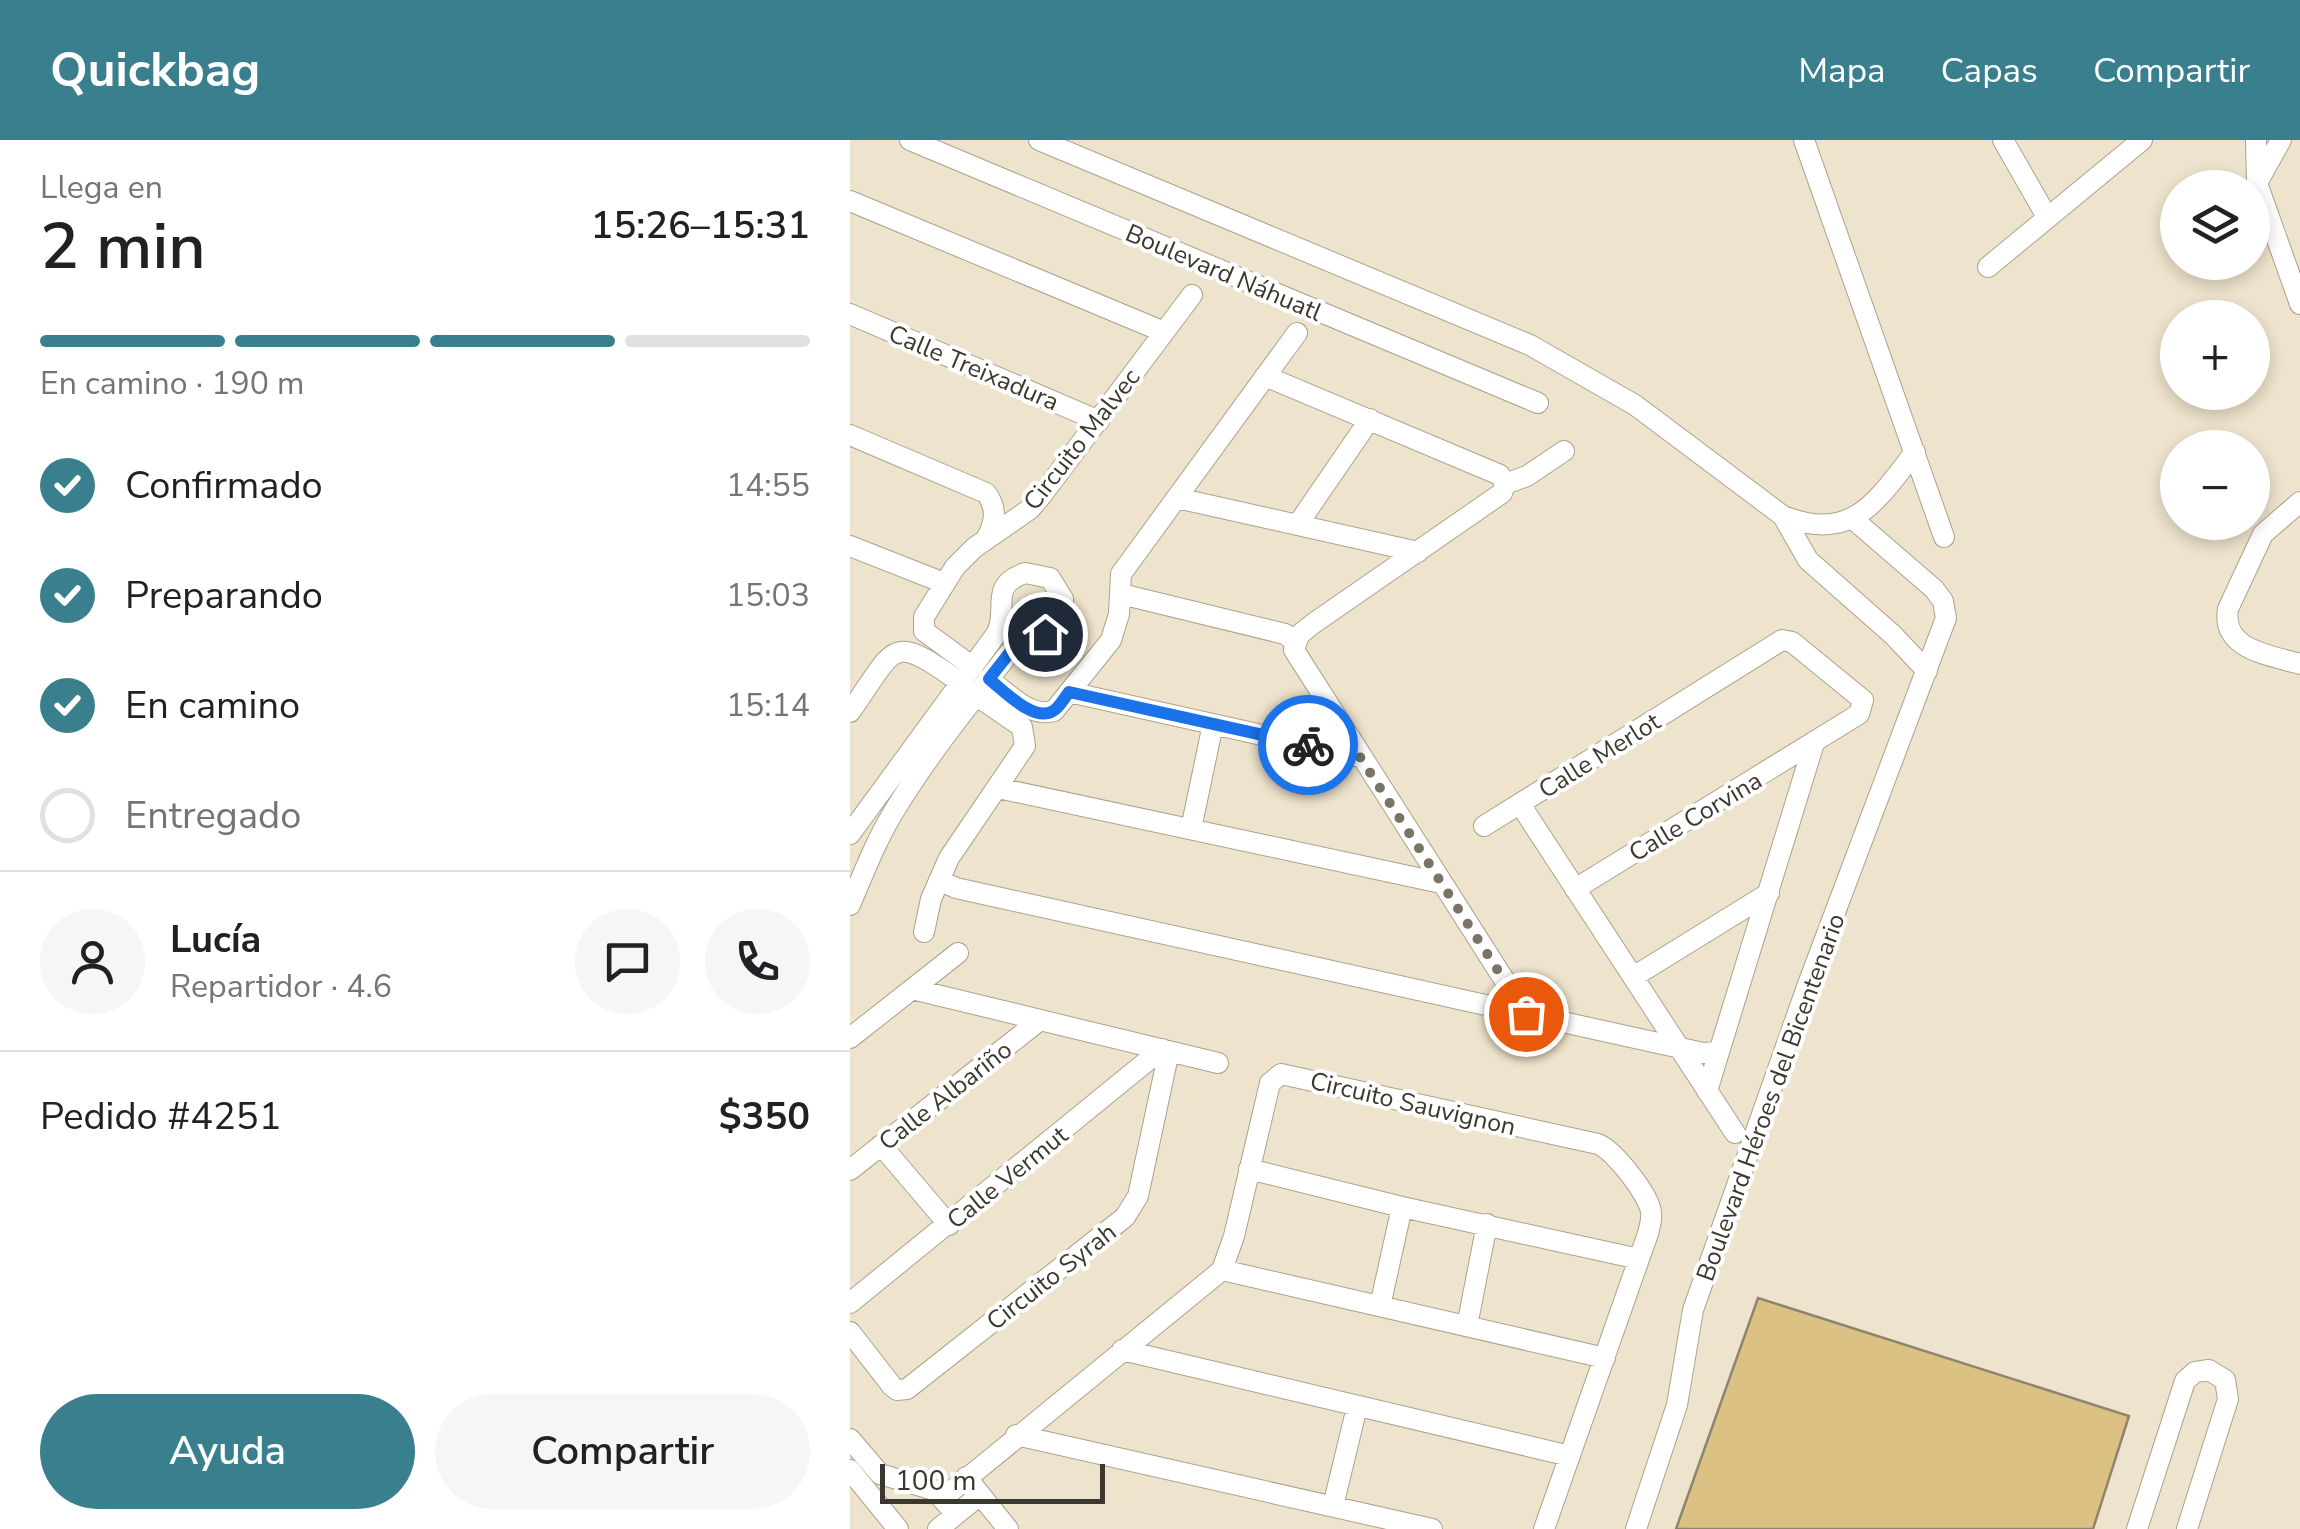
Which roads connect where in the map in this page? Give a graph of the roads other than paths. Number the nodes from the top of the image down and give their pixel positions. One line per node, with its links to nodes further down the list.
1 (910, 140): 20 (street, Boulevard Náhuatl)
2 (1038, 140): 29 (street, Boulevard Náhuatl)
3 (1804, 140): 25 (street)
4 (2003, 140): 11 (street)
5 (2256, 140): 8 (street)
6 (2281, 140): 9 (street)
7 (2130, 144): 11 (street)
8 (2257, 170)
9 (2264, 170)
10 (850, 200): 17 (street)
11 (2046, 217): 13 (street)
12 (2270, 219): 15 (street)
13 (1988, 267)
14 (1192, 295): 17 (street, Circuito Malvec)
15 (2300, 304)
16 (850, 314): 22 (street, Calle Treixadura)
17 (1164, 332): 22 (street, Circuito Malvec)
18 (1296, 333): 19 (street)
19 (1265, 376): 21 (street); 27 (street)
20 (1538, 403)
21 (1370, 419): 26 (street); 31 (street)
22 (1099, 420): 33 (street, Circuito Malvec)
23 (850, 435): 33 (street)
24 (1564, 450): 26 (street)
25 (1915, 452): 30 (street); 32 (street)
26 (1506, 484): 35 (street)
27 (1177, 498): 31 (street); 37 (street)
28 (2300, 502): 39 (street)
29 (1783, 516): 30 (street); 40 (street)
30 (1853, 519): 40 (street, Boulevard Héroes del Bicentenario)
31 (1298, 524): 35 (street)
32 (1944, 537)
33 (986, 539): 36 (street, Circuito Malvec)
34 (850, 546): 36 (street)
35 (1418, 552): 38 (street)
36 (944, 583): 41 (street, Circuito Malvec)
37 (1121, 594): 38 (street); 42 (street)
38 (1294, 641): 47 (street)
39 (2300, 664)
40 (1927, 671): 103 (street, Boulevard Héroes del Bicentenario)
41 (975, 681): 41 (street); 42 (street); 44 (street); 48 (street); 52 (street); 57 (street)
42 (1069, 692): 45 (street)
43 (1864, 706): 46 (street, Calle Corvina); 49 (street, Calle Merlot)
44 (850, 712)
45 (1213, 724): 47 (street); 51 (street)
46 (1814, 743): 55 (street, Calle Corvina); 56 (street)
47 (1360, 757): 54 (street)
48 (998, 788): 51 (street); 53 (street)
49 (1520, 804): 50 (street); 55 (street, Calle Merlot)
50 (1484, 826)
51 (1191, 829): 54 (street)
52 (850, 834)
53 (940, 880): 58 (street); 63 (street)
54 (1442, 883): 61 (street)
55 (1576, 889): 60 (street, Calle Merlot)
56 (1769, 893): 60 (street); 71 (street)
57 (850, 905)
58 (924, 932)
59 (958, 953): 62 (street)
60 (1633, 977): 65 (street, Calle Merlot)
61 (1508, 986): 63 (street); 64 (street)
62 (912, 989): 66 (street); 67 (street)
63 (1487, 1006): 64 (street)
64 (1526, 1014): 68 (street)
65 (1659, 1017): 68 (street); 69 (street, Calle Merlot)
66 (1040, 1020): 70 (street); 75 (street, Calle Albariño)
67 (850, 1038)
68 (1635, 1038): 69 (street)
69 (1680, 1048): 71 (street); 73 (street, Calle Merlot)
70 (1165, 1050): 72 (street); 80 (street, Calle Vermut); 86 (street, Circuito Syrah)
71 (1717, 1052): 73 (street)
72 (1218, 1063)
73 (1708, 1090): 74 (street, Calle Merlot)
74 (1736, 1133)
75 (882, 1145): 77 (street, Calle Albariño); 80 (street)
76 (1249, 1168): 78 (street); 81 (street, Circuito Sauvignon); 82 (street, Circuito Sauvignon)
77 (850, 1170)
78 (1402, 1207): 79 (street); 84 (street)
79 (1487, 1224): 81 (street); 85 (street)
80 (949, 1225): 83 (street, Calle Vermut)
81 (1639, 1260): 88 (street, Circuito Sauvignon)
82 (1222, 1270): 84 (street); 87 (street)
83 (850, 1303)
84 (1380, 1306): 85 (street)
85 (1467, 1326): 88 (street)
86 (850, 1332)
87 (1122, 1350): 89 (street); 90 (street)
88 (1605, 1358): 92 (street, Circuito Sauvignon)
89 (1357, 1407): 92 (street); 97 (street)
90 (1016, 1435): 94 (street); 97 (street)
91 (850, 1439): 96 (street)
92 (1570, 1456): 102 (street, Circuito Sauvignon)
93 (850, 1470): 98 (street)
94 (966, 1478): 95 (street); 96 (street)
95 (980, 1495): 96 (street); 100 (street)
96 (949, 1506): 99 (street)
97 (1333, 1506): 101 (street)
98 (898, 1529)
99 (938, 1529)
100 (1008, 1529)
101 (1432, 1529)
102 (1544, 1529)
103 (1636, 1529)
104 (2138, 1529): 105 (street)
105 (2186, 1529)

